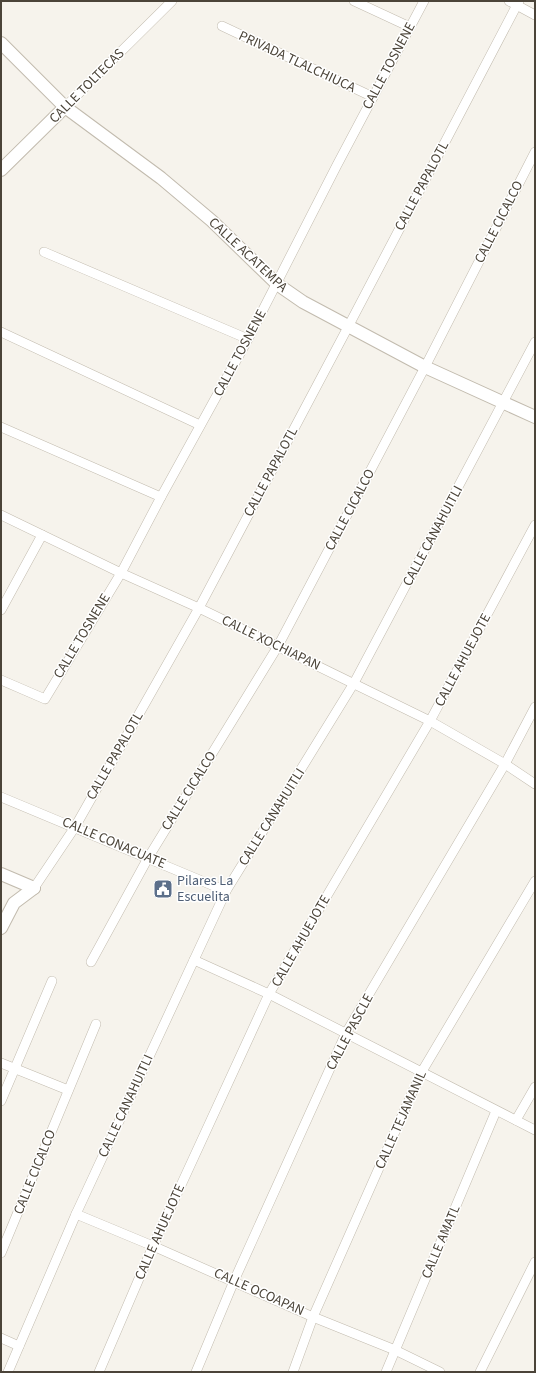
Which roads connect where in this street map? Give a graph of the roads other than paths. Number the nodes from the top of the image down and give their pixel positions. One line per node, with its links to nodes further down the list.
1 (172, 1): 10 (street, CALLE TOLTECAS)
2 (354, 1): 7 (street)
3 (424, 1): 7 (street, CALLE TOSNENE)
4 (514, 2): 5 (street); 15 (street, CALLE PAPALOTL)
5 (535, 15)
6 (222, 26): 9 (street, PRIVADA TLALCHIUCA)
7 (410, 27): 9 (street, CALLE TOSNENE)
8 (1, 44): 10 (street, CALLE ACATEMPA)
9 (373, 97): 14 (street, CALLE TOSNENE)
10 (65, 107): 12 (street, CALLE TOLTECAS); 14 (street, CALLE ACATEMPA)
11 (535, 152): 19 (street, CALLE CICALCO)
12 (1, 170)
13 (44, 252): 17 (street)
14 (277, 284): 15 (street, CALLE ACATEMPA); 17 (street, CALLE TOSNENE)
15 (348, 327): 19 (street, CALLE ACATEMPA); 29 (street, CALLE PAPALOTL)
16 (1, 332): 22 (street)
17 (248, 339): 22 (street, CALLE TOSNENE)
18 (535, 342): 20 (street, CALLE CANAHUITLI)
19 (425, 367): 20 (street, CALLE ACATEMPA); 31 (street, CALLE CICALCO)
20 (504, 402): 21 (street, CALLE ACATEMPA); 33 (street, CALLE CANAHUITLI)
21 (535, 417)
22 (200, 425): 24 (street, CALLE TOSNENE)
23 (1, 427): 24 (street)
24 (161, 497): 28 (street, CALLE TOSNENE)
25 (1, 515): 27 (street, CALLE XOCHIAPAN)
26 (535, 526): 35 (street, CALLE AHUEJOTE)
27 (42, 535): 28 (street, CALLE XOCHIAPAN); 30 (street)
28 (121, 573): 29 (street, CALLE XOCHIAPAN); 32 (street, CALLE TOSNENE)
29 (199, 608): 31 (street, CALLE XOCHIAPAN); 39 (street, CALLE PAPALOTL)
30 (1, 610)
31 (278, 646): 33 (street, CALLE XOCHIAPAN); 40 (street, CALLE CICALCO)
32 (1, 680)
33 (354, 683): 35 (street, CALLE XOCHIAPAN); 44 (street, CALLE CANAHUITLI)
34 (535, 707): 36 (street, CALLE PASCLE)
35 (430, 721): 36 (street, CALLE XOCHIAPAN); 49 (street, CALLE AHUEJOTE)
36 (505, 764): 37 (street, CALLE XOCHIAPAN); 51 (street, CALLE PASCLE)
37 (535, 784)
38 (1, 796): 39 (street, CALLE CONACUATE)
39 (76, 827): 40 (street, CALLE CONACUATE); 43 (street, CALLE PAPALOTL)
40 (148, 858): 44 (street, CALLE CONACUATE); 47 (street, CALLE CICALCO)
41 (1, 874): 43 (street)
42 (535, 881): 54 (street, CALLE TEJAMANIL)
43 (34, 888): 45 (street, CALLE PAPALOTL)
44 (226, 891): 46 (street, CALLE CANAHUITLI)
45 (1, 928)
46 (194, 960): 49 (street); 61 (street, CALLE CANAHUITLI)
47 (91, 962)
48 (52, 981): 53 (street)
49 (269, 994): 51 (street); 62 (street, CALLE AHUEJOTE)
50 (96, 1024): 56 (street, CALLE CICALCO)
51 (346, 1033): 54 (street); 65 (street, CALLE PASCLE)
52 (1, 1063): 53 (street)
53 (15, 1068): 56 (street); 57 (street)
54 (421, 1072): 58 (street); 66 (street, CALLE TEJAMANIL)
55 (535, 1087): 59 (street)
56 (68, 1090): 63 (street, CALLE CICALCO)
57 (1, 1101)
58 (496, 1111): 59 (street); 69 (street, CALLE AMATL)
59 (516, 1120): 60 (street)
60 (535, 1130)
61 (76, 1214): 62 (street, CALLE OCOAPAN); 68 (street, CALLE CANAHUITLI)
62 (153, 1246): 65 (street, CALLE OCOAPAN); 71 (street, CALLE AHUEJOTE)
63 (1, 1253)
64 (535, 1262): 76 (street)
65 (234, 1281): 66 (street, CALLE OCOAPAN); 72 (street, CALLE PASCLE)
66 (313, 1317): 69 (street, CALLE OCOAPAN); 73 (street, CALLE TEJAMANIL)
67 (1, 1338): 68 (street)
68 (19, 1346): 70 (street, CALLE CANAHUITLI)
69 (395, 1350): 74 (street, CALLE AMATL); 75 (street, CALLE OCOAPAN)
70 (8, 1372)
71 (99, 1372)
72 (196, 1372)
73 (293, 1372)
74 (386, 1372)
75 (440, 1372)
76 (480, 1372)

